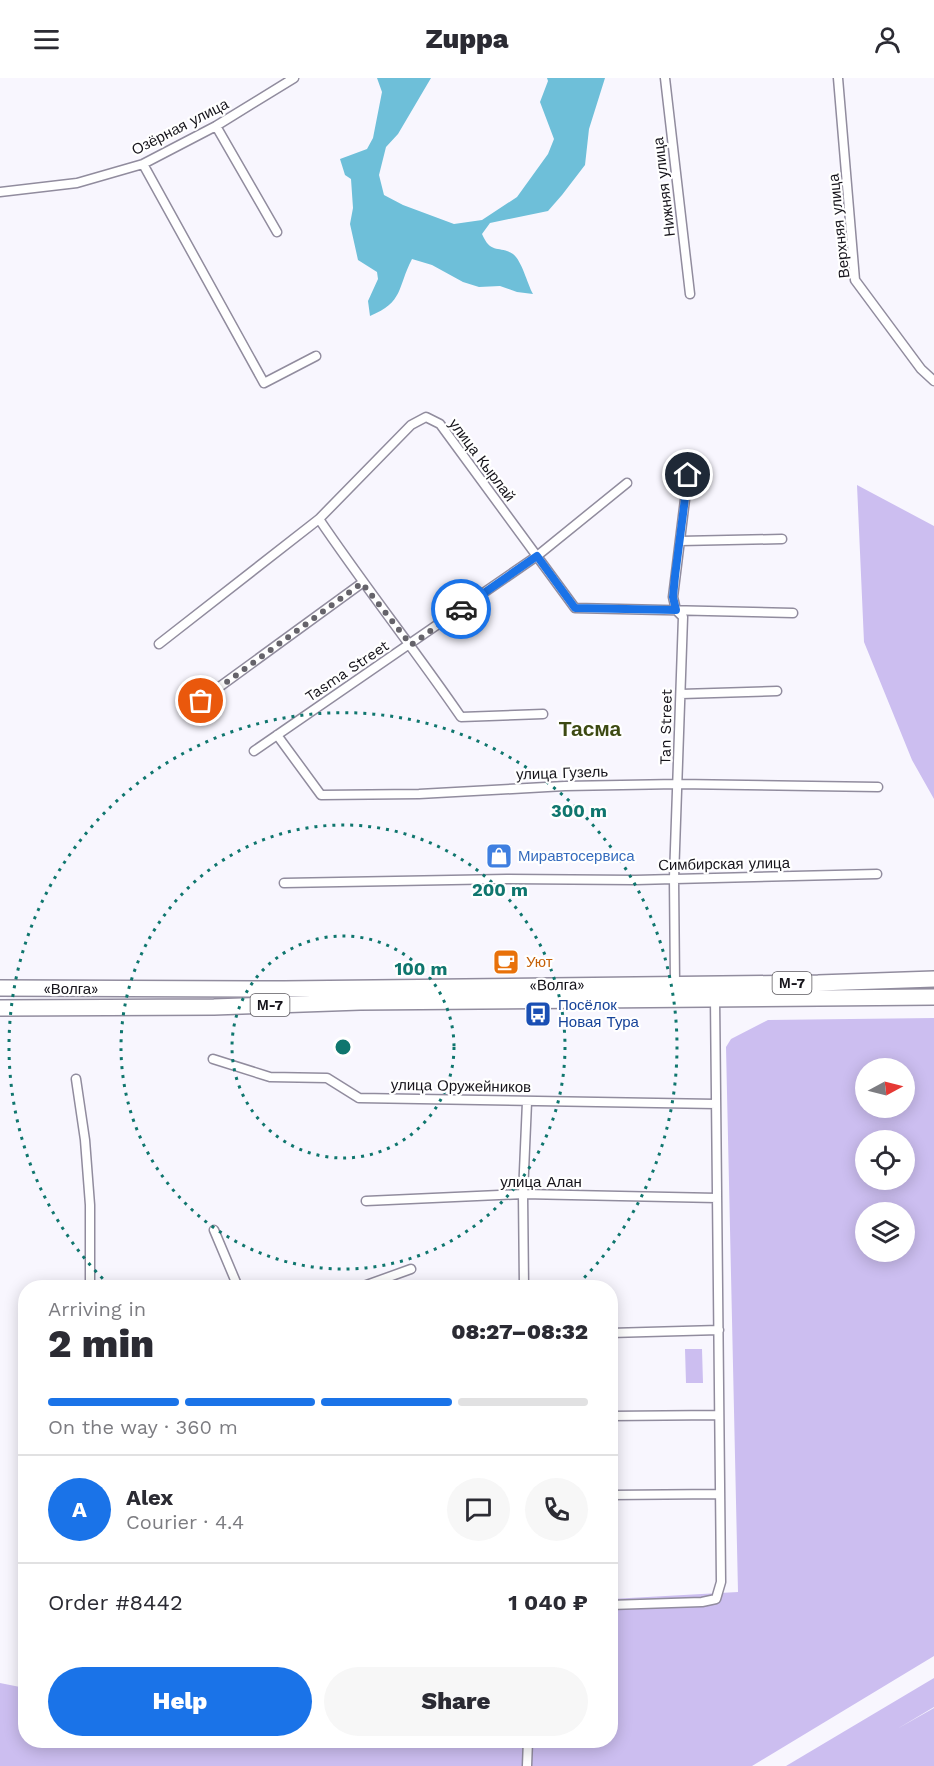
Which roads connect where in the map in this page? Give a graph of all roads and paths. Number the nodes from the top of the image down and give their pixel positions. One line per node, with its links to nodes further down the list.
1 (294, 78): 4 (street, Озёрная улица)
2 (665, 78): 8 (street, Нижняя улица)
3 (838, 78): 10 (street, Верхняя улица)
4 (216, 126): 5 (street, Озёрная улица); 7 (street)
5 (143, 164): 6 (street, Озёрная улица); 9 (street)
6 (0, 192)
7 (277, 232)
8 (690, 294)
9 (316, 356)
10 (934, 381)
11 (688, 475): 15 (street, Tan Street)
12 (627, 483): 16 (street, Tasma Street)
13 (319, 519): 16 (street, улица Кырлай); 17 (street); 20 (street, улица Кырлай)
14 (782, 539): 15 (street)
15 (680, 540): 18 (street, Tan Street)
16 (537, 556): 18 (street, улица Кырлай); 21 (street, Tasma Street)
17 (362, 583): 21 (street); 24 (street)
18 (676, 610): 19 (street); 23 (street, Tan Street)
19 (793, 613)
20 (159, 644)
21 (411, 645): 25 (street); 26 (street, Tasma Street)
22 (777, 691): 23 (street)
23 (681, 694): 28 (street, Tan Street)
24 (201, 701)
25 (543, 714)
26 (278, 735): 27 (street, Tasma Street); 28 (street, улица Гузель)
27 (254, 751)
28 (678, 784): 29 (street, улица Гузель); 31 (street, Tan Street)
29 (878, 788)
30 (877, 874): 31 (street, Симбирская улица)
31 (675, 878): 32 (street, Симбирская улица); 34 (street, Tan Street)
32 (284, 883)
33 (934, 979): 34 (highway, «Волга» / М-7)
34 (675, 984): 35 (highway, «Волга» / М-7)
35 (4, 988)
36 (934, 997): 37 (highway, «Волга» / М-7)
37 (715, 998): 38 (highway, «Волга» / М-7); 42 (street)
38 (0, 1008)
39 (213, 1059): 41 (street, улица Оружейников)
40 (76, 1079): 48 (street)
41 (527, 1102): 42 (street, улица Оружейников); 43 (street)
42 (716, 1104): 44 (street)
43 (523, 1194): 44 (street, улица Алан); 45 (street, улица Алан); 51 (street)
44 (717, 1198): 52 (street)
45 (366, 1201)
46 (214, 1230): 49 (street)
47 (411, 1269): 50 (street)
48 (90, 1280)
49 (235, 1280)
50 (381, 1280)
51 (524, 1280)
52 (719, 1330): 53 (street); 54 (street)
53 (618, 1333)
54 (719, 1415): 55 (street); 56 (street)
55 (618, 1416)
56 (720, 1494): 57 (street); 58 (street)
57 (618, 1495)
58 (618, 1605)
59 (528, 1748): 60 (street)
60 (527, 1766)

